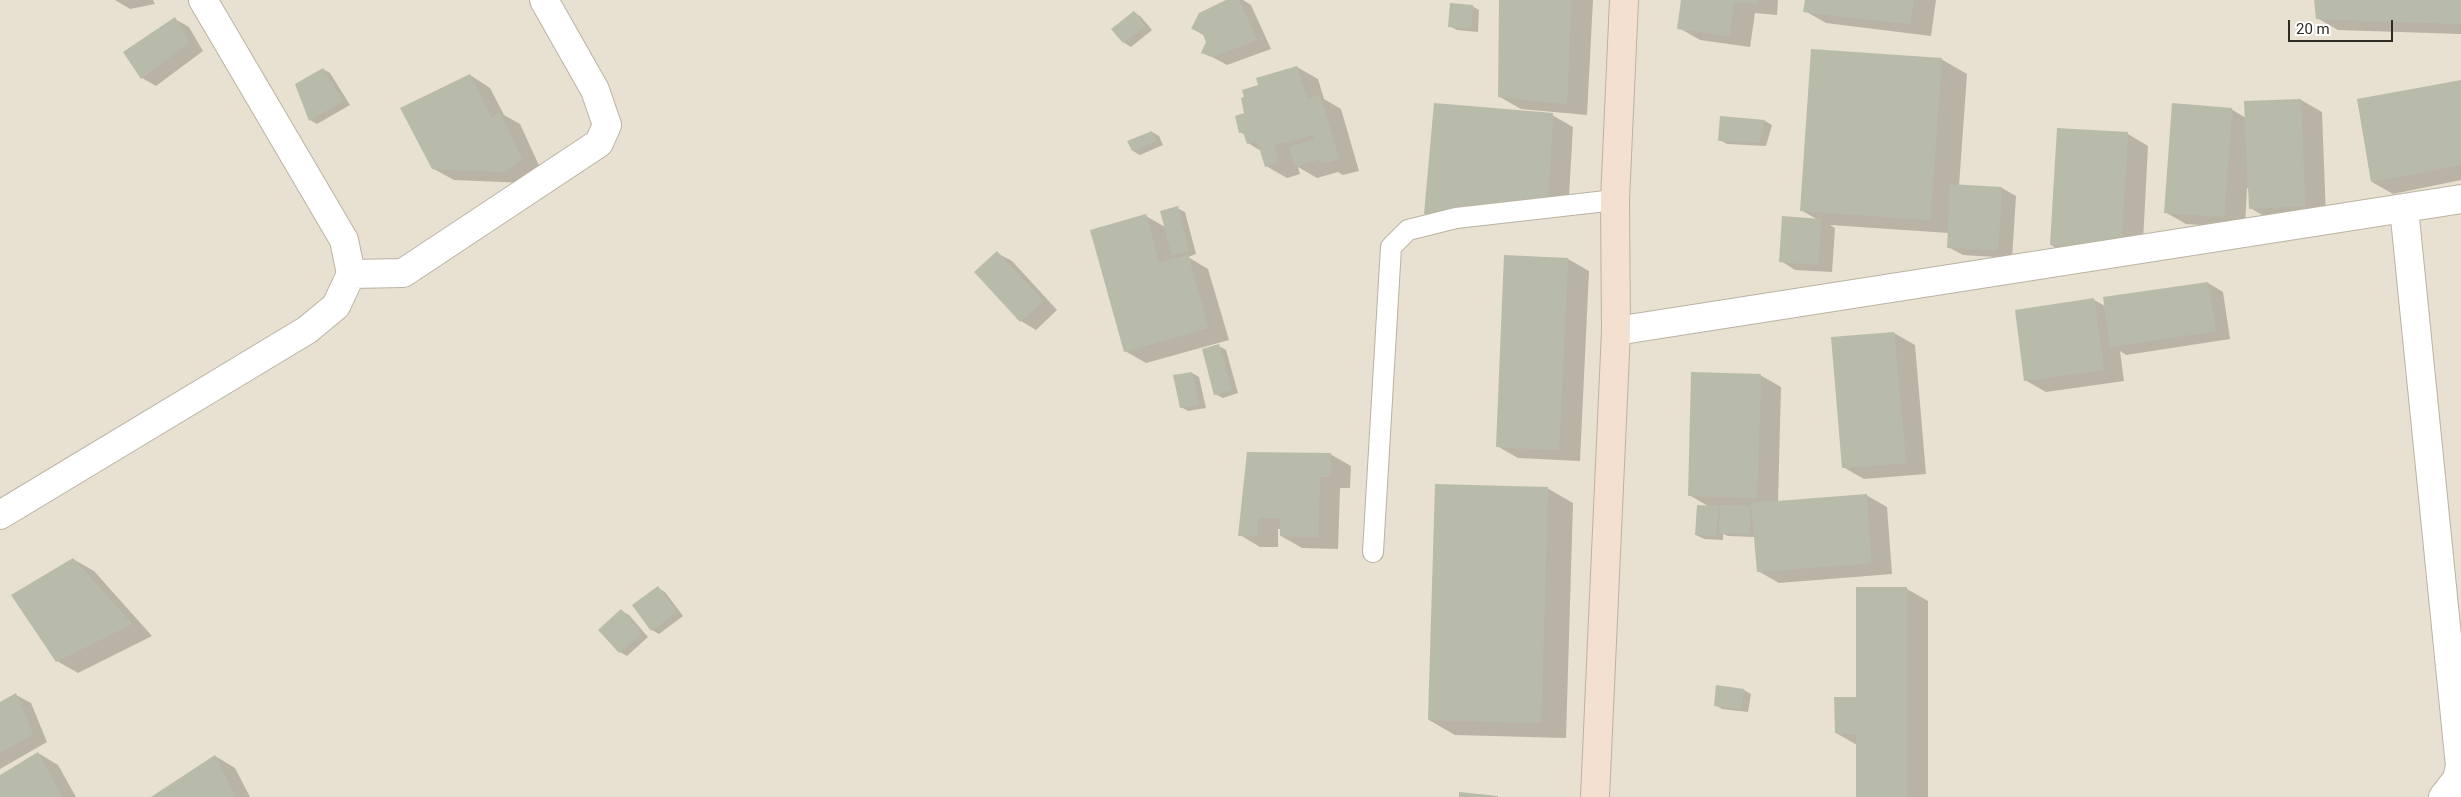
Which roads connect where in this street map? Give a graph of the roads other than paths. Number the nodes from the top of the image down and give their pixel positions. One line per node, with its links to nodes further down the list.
1 (203, 0): 7 (street)
2 (544, 0): 7 (street)
3 (1624, 0): 5 (street)
4 (2461, 199): 6 (street)
5 (1615, 200): 8 (street); 10 (lane)
6 (2404, 208): 8 (street); 12 (street)
7 (351, 274): 9 (street)
8 (1616, 331): 11 (street)
9 (0, 515)
10 (1373, 552)
11 (1595, 797)
12 (2443, 797)

